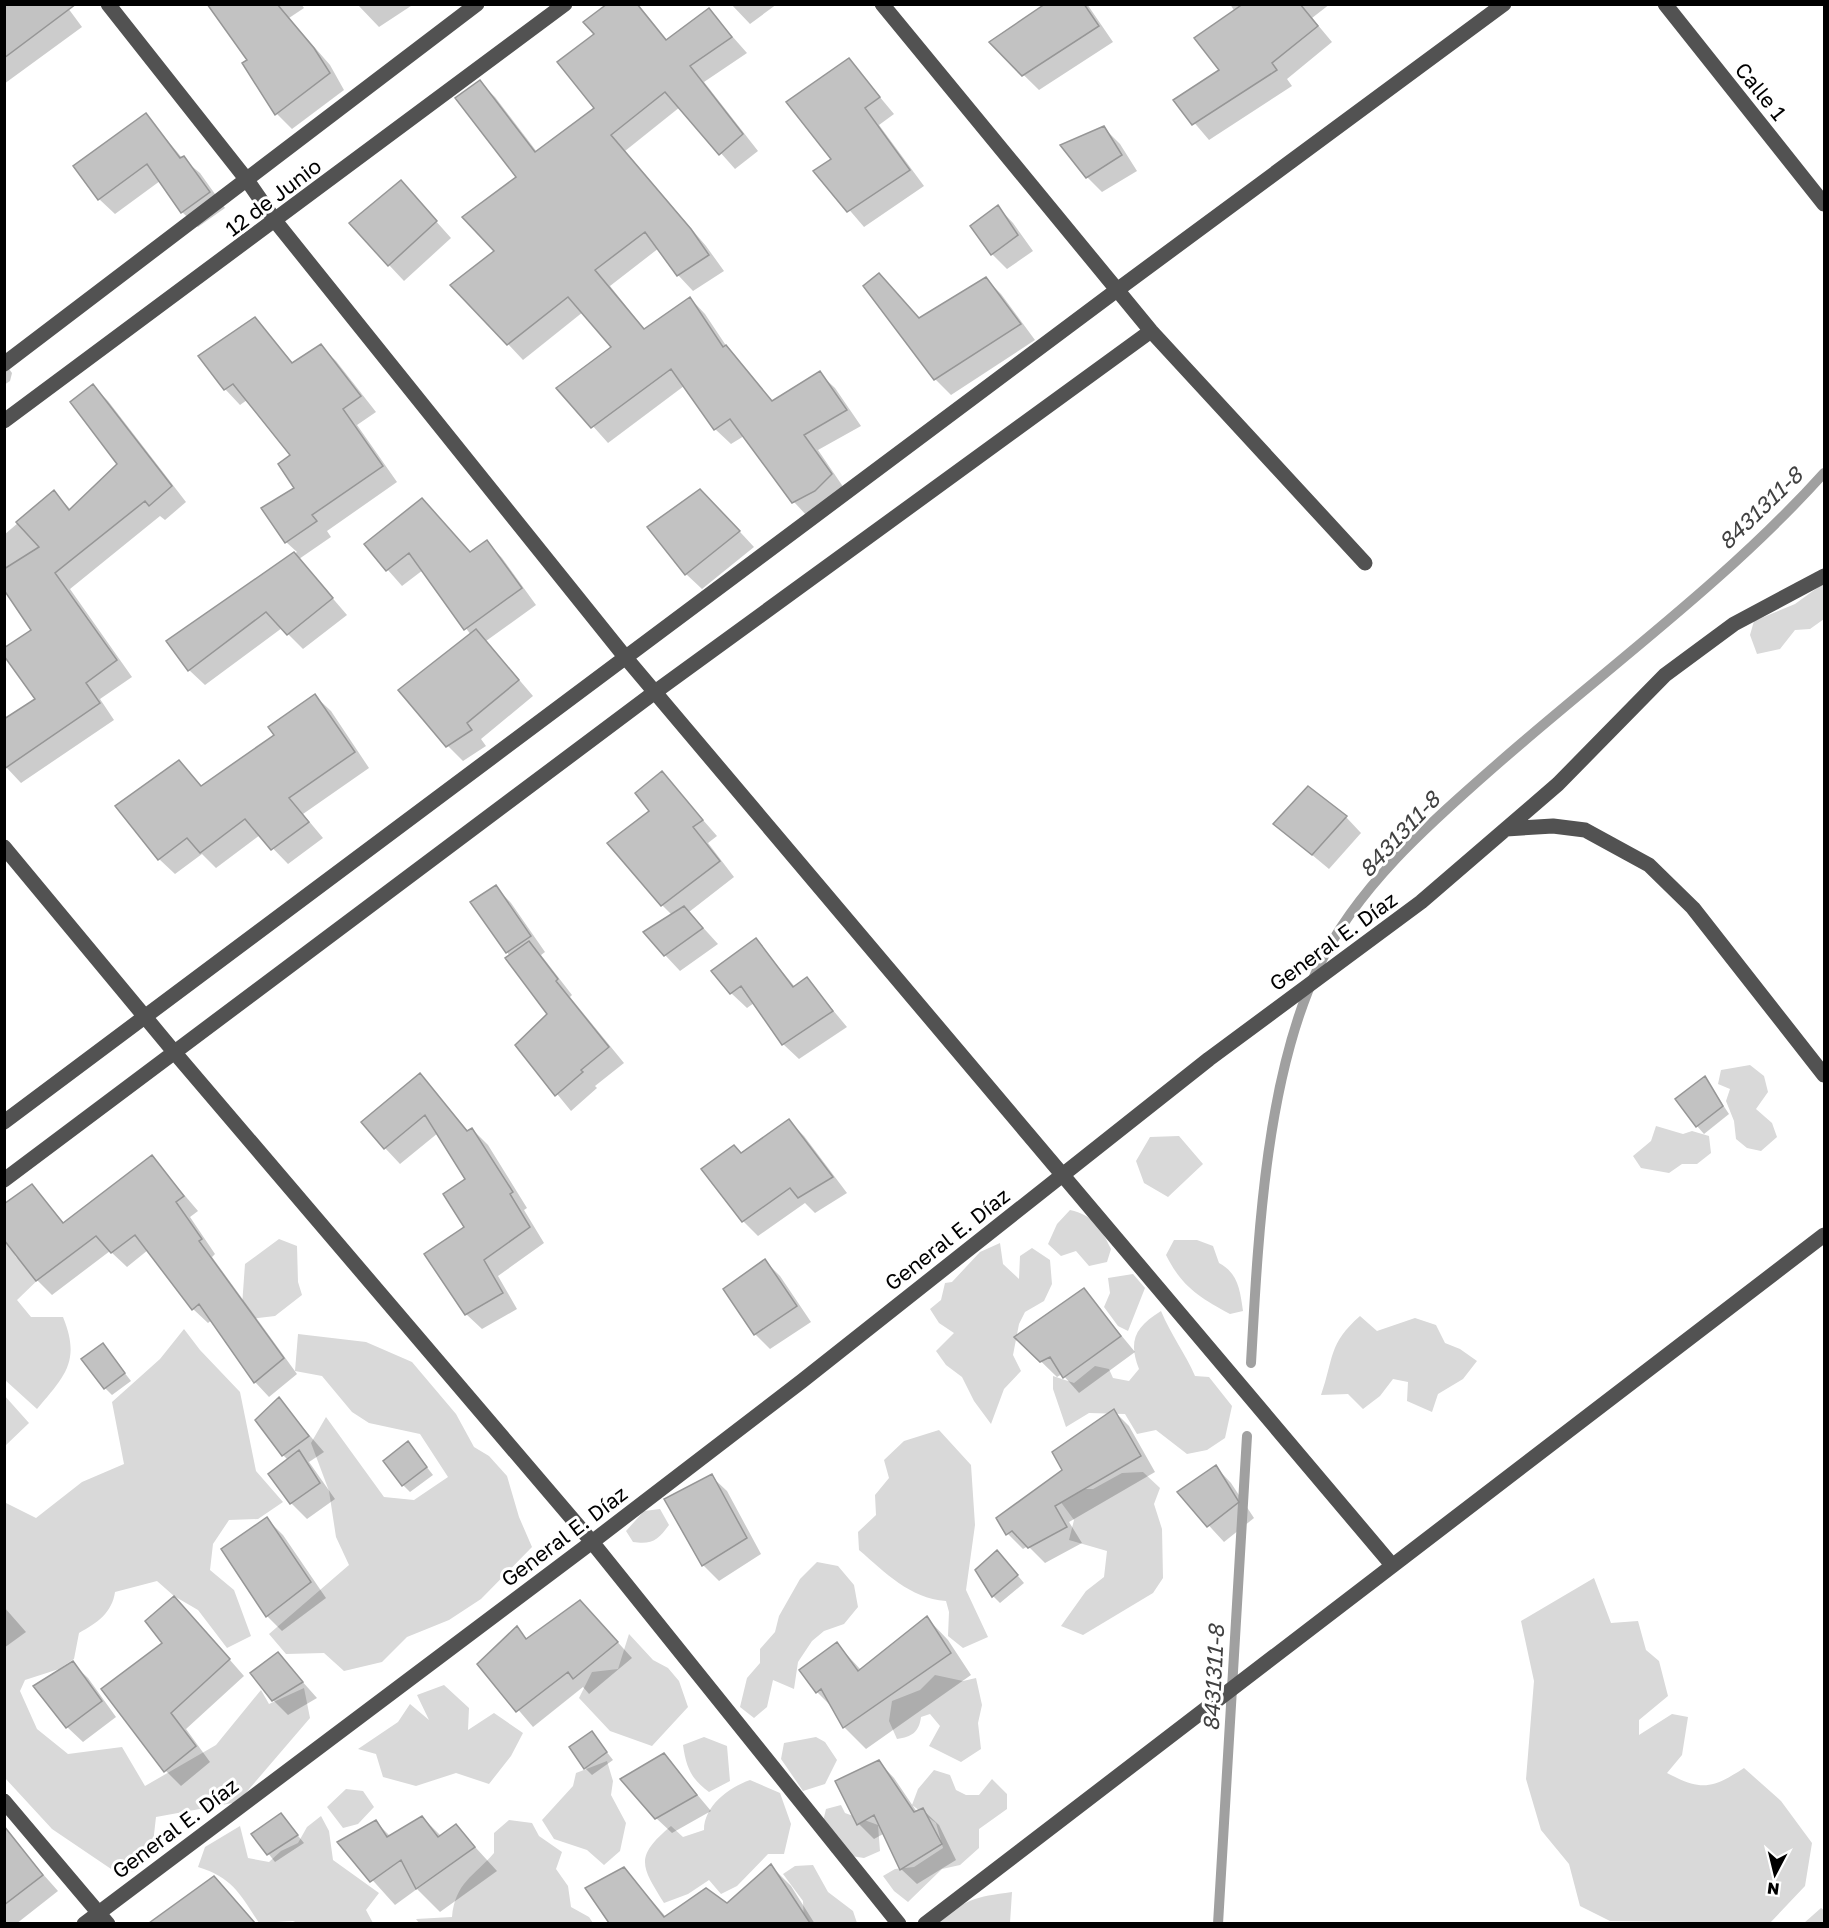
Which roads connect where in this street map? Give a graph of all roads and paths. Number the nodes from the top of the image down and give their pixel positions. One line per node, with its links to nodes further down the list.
1 (108, 4): 7 (street)
2 (477, 4): 7 (street, 12 de Junio)
3 (566, 4): 9 (street, 12 de Junio)
4 (882, 4): 10 (street)
5 (1504, 4): 10 (street)
6 (1665, 4): 8 (street, Calle 1)
7 (247, 180): 9 (street); 12 (street, 12 de Junio)
8 (1824, 204)
9 (276, 222): 13 (street, 12 de Junio); 16 (street)
10 (1117, 290): 11 (street); 16 (street)
11 (1151, 331): 14 (street); 17 (street)
12 (4, 364)
13 (4, 421)
14 (1365, 563)
15 (1824, 576): 18 (street, General E. Díaz)
16 (626, 658): 17 (street); 20 (street)
17 (655, 692): 21 (street); 24 (street)
18 (1506, 829): 22 (street); 24 (street, General E. Díaz)
19 (4, 847): 20 (street)
20 (145, 1016): 21 (street); 23 (street)
21 (175, 1053): 25 (street); 27 (street)
22 (1824, 1075)
23 (4, 1122)
24 (1062, 1175): 27 (street, General E. Díaz); 28 (street)
25 (4, 1180)
26 (1824, 1235): 28 (street)
27 (592, 1542): 30 (street, General E. Díaz); 32 (street)
28 (1392, 1565): 33 (street)
29 (4, 1801): 30 (street)
30 (103, 1918): 31 (street, General E. Díaz)
31 (84, 1923)
32 (899, 1923)
33 (925, 1923)

